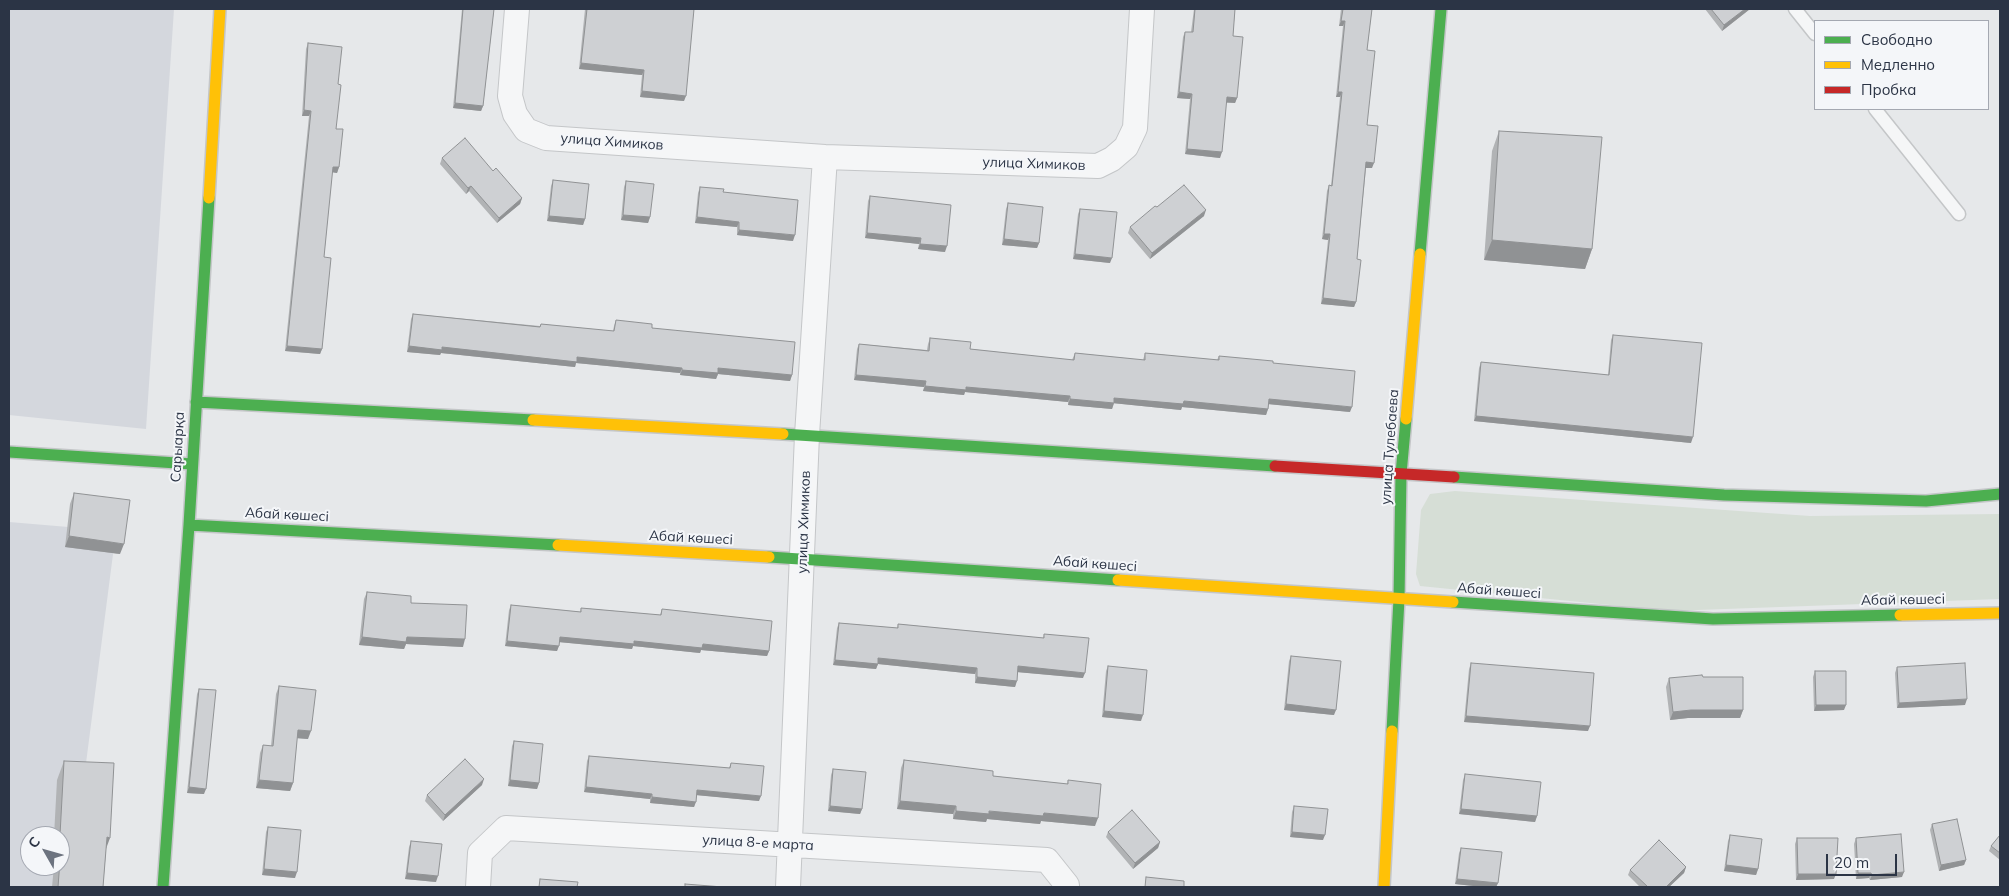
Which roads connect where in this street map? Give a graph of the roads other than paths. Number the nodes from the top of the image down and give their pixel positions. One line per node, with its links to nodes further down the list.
1 (220, 9): 10 (street, Сарыарқа)
2 (517, 9): 8 (street, улица Химиков)
3 (1142, 9): 8 (street, улица Химиков)
4 (1441, 9): 14 (street, улица Тулебаева)
5 (1796, 9): 6 (lane)
6 (1814, 33)
7 (1876, 110): 9 (lane)
8 (825, 157): 11 (street, улица Химиков)
9 (1959, 214)
10 (196, 402): 11 (street); 13 (street, Сарыарқа)
11 (807, 435): 14 (street); 17 (street, улица Химиков)
12 (9, 452): 13 (street)
13 (192, 464): 16 (street, Сарыарқа)
14 (1401, 474): 15 (street); 18 (street, улица Тулебаева)
15 (2000, 494)
16 (189, 525): 17 (street, Абай көшесі); 21 (street, Сарыарқа)
17 (802, 559): 18 (street, Абай көшесі); 20 (street, улица Химиков)
18 (1399, 600): 19 (street, Абай көшесі); 25 (street, улица Тулебаева)
19 (2000, 613)
20 (790, 845): 22 (street, улица 8-е марта); 23 (street, улица Химиков); 24 (street, улица 8-е марта)
21 (163, 887)
22 (478, 887)
23 (788, 887)
24 (1067, 887)
25 (1384, 887)

